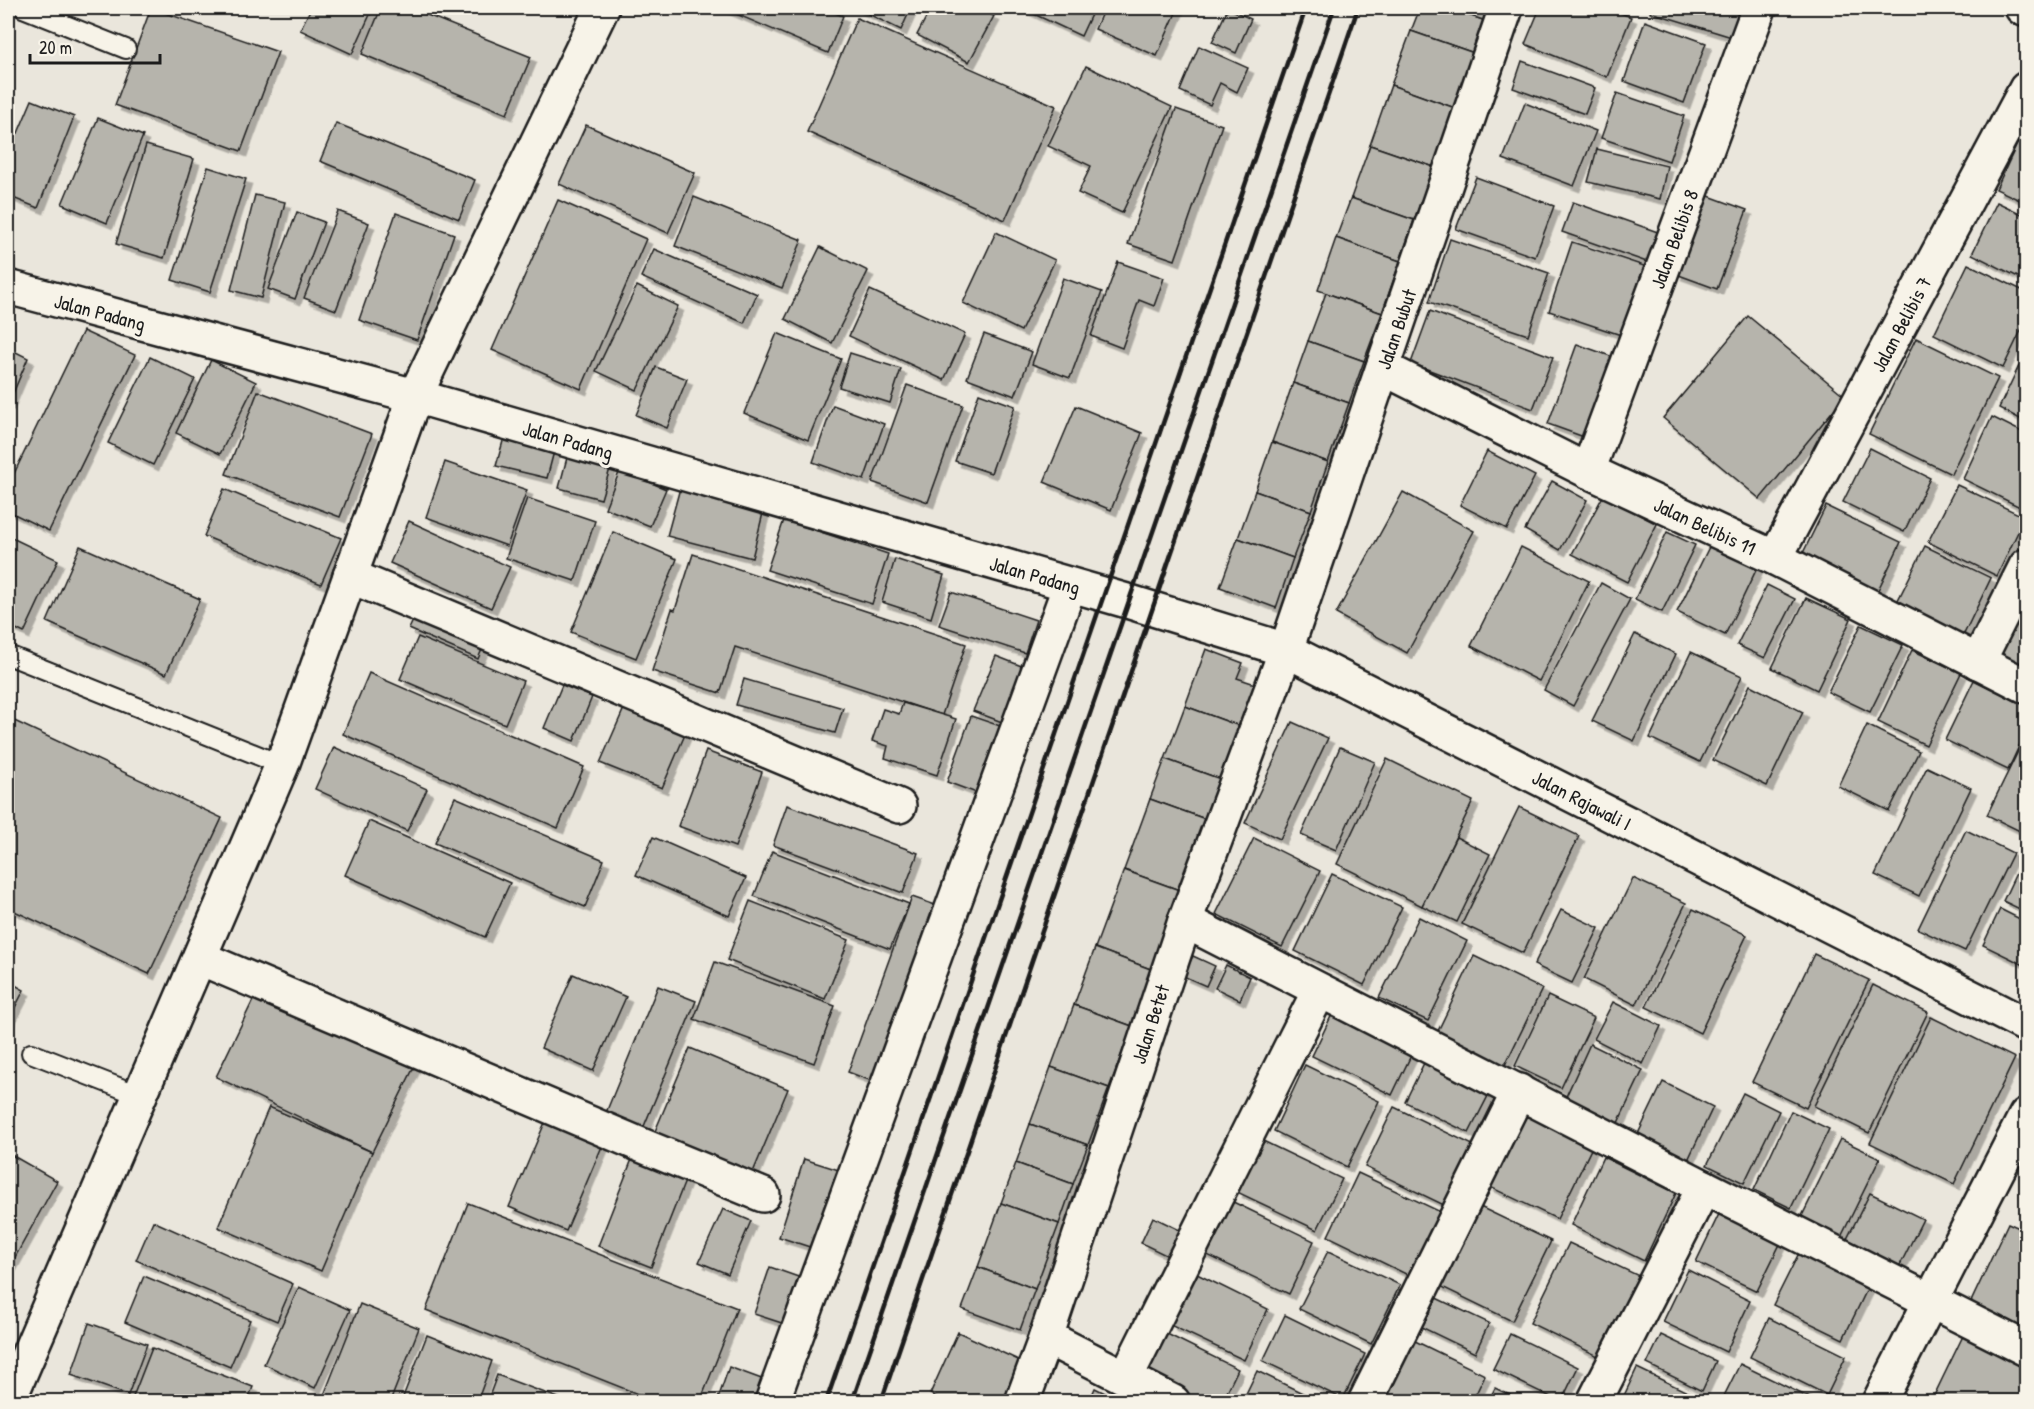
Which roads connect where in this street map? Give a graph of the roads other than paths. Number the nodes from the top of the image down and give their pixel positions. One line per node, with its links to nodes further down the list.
1 (23, 8): 7 (lane)
2 (602, 8): 11 (street)
3 (1506, 8): 10 (street, Jalan Bubut)
4 (1759, 8): 12 (street, Jalan Belibis 8)
5 (2022, 8): 6 (street)
6 (2026, 10)
7 (126, 49)
8 (2026, 89): 13 (street, Jalan Belibis 7)
9 (8, 287): 11 (street, Jalan Padang)
10 (1383, 368): 12 (street, Jalan Belibis 11); 18 (street, Jalan Bubut)
11 (415, 396): 15 (street); 16 (street, Jalan Padang)
12 (1588, 471): 13 (street, Jalan Belibis 11)
13 (1775, 558): 20 (street, Jalan Belibis 11)
14 (2026, 566): 20 (street)
15 (350, 576): 22 (street); 23 (street)
16 (1070, 585): 17 (street, Jalan Padang); 39 (street)
17 (1127, 602): 18 (street, Jalan Rajawali I)
18 (1286, 650): 24 (street, Jalan Betet); 27 (street, Jalan Rajawali I)
19 (8, 655): 22 (lane)
20 (1978, 663): 21 (street, Jalan Belibis 11)
21 (2026, 686)
22 (282, 765): 25 (street)
23 (899, 806)
24 (1185, 921): 26 (street); 35 (street, Jalan Betet)
25 (200, 957): 30 (street); 33 (street)
26 (1319, 991): 29 (street); 37 (street)
27 (2026, 1025)
28 (31, 1053): 30 (lane)
29 (1518, 1091): 32 (street); 42 (street)
30 (141, 1096): 38 (street)
31 (2026, 1115): 34 (street)
32 (1704, 1187): 34 (street); 43 (street)
33 (763, 1194)
34 (1932, 1302): 36 (street); 44 (street)
35 (1046, 1337): 37 (street); 40 (street, Jalan Betet)
36 (2026, 1349)
37 (1126, 1377): 41 (street)
38 (8, 1401)
39 (772, 1401)
40 (1022, 1401)
41 (1173, 1401)
42 (1365, 1401)
43 (1593, 1401)
44 (1880, 1401)

